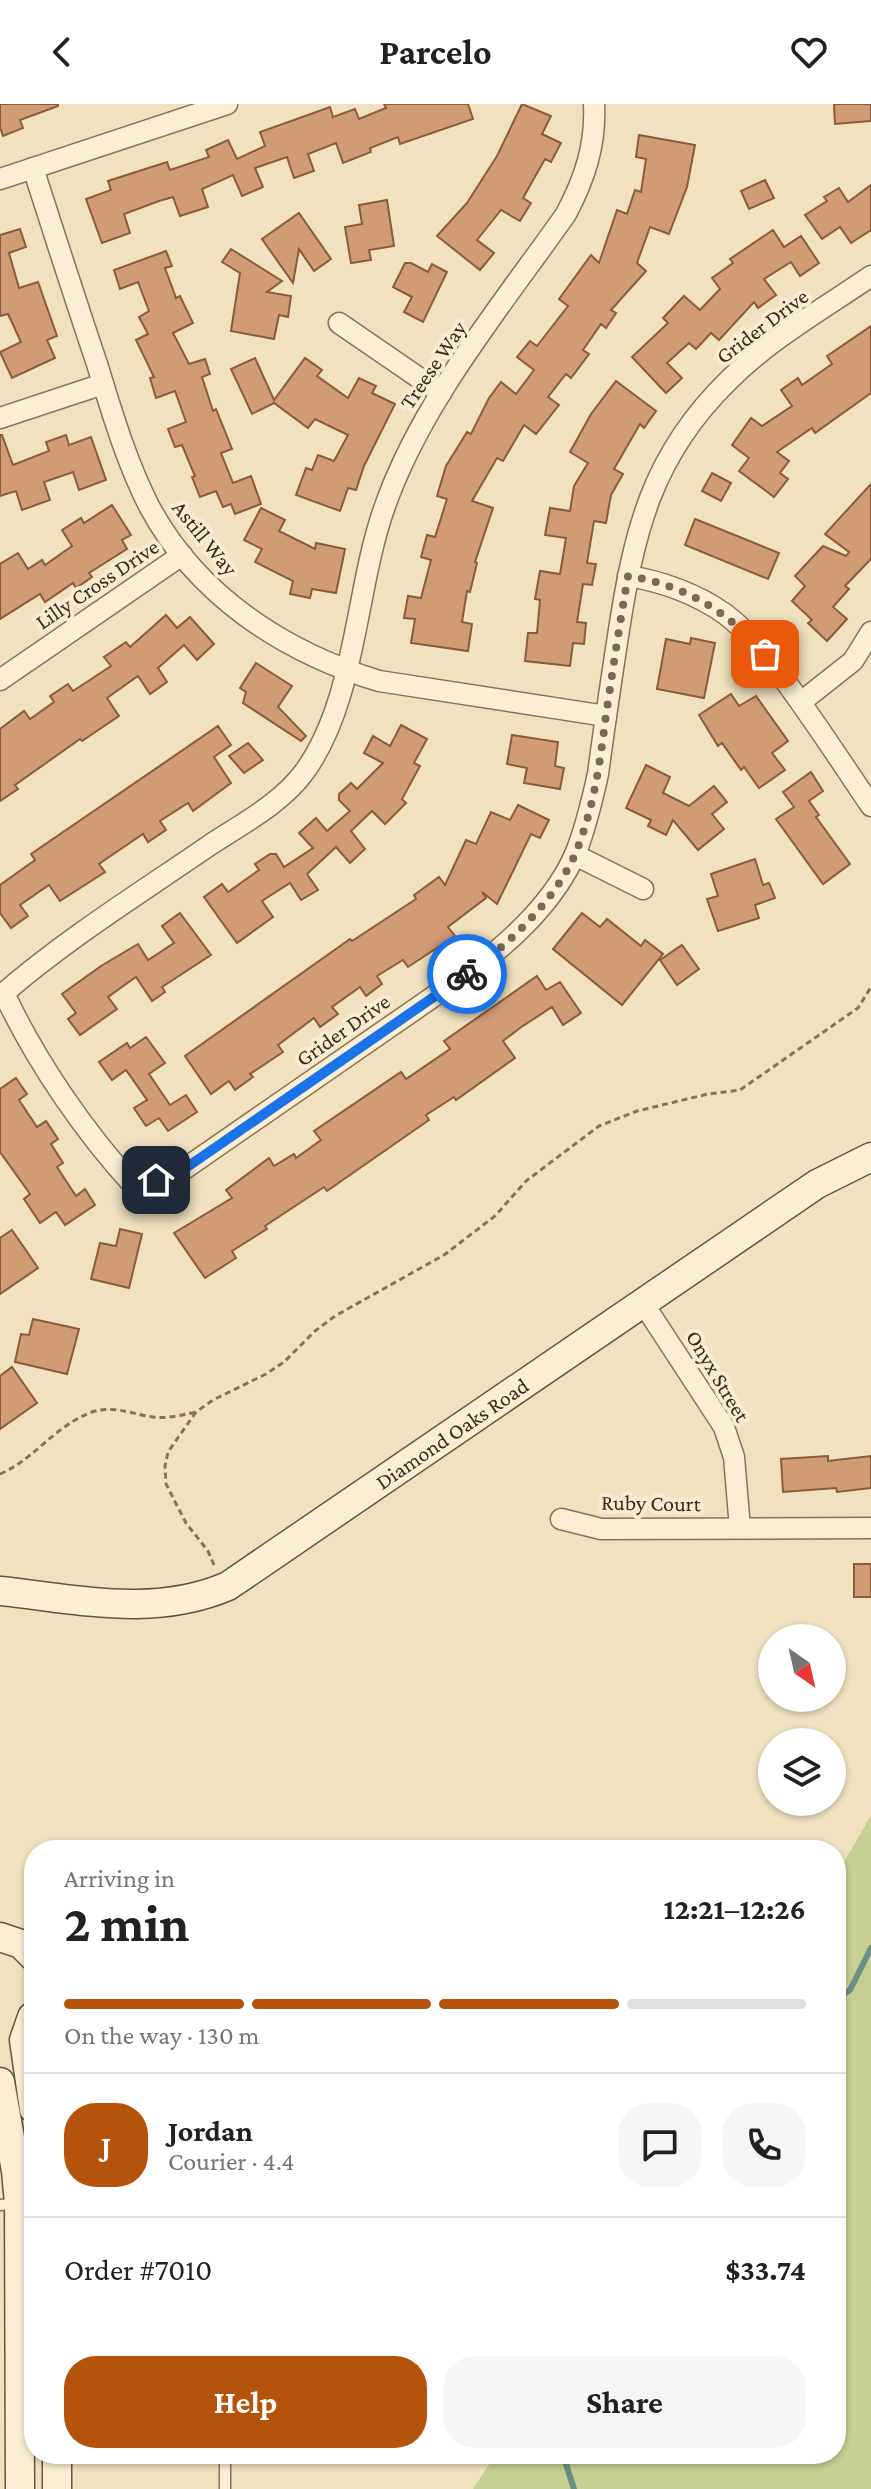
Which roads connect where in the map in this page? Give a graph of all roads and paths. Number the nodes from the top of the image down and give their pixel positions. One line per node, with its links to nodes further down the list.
1 (227, 104): 3 (street)
2 (594, 104): 8 (street, Treese Way)
3 (33, 168): 4 (street); 7 (street, Astill Way)
4 (0, 179)
5 (871, 276): 11 (street, Grider Drive)
6 (339, 323): 8 (street)
7 (103, 384): 9 (street); 10 (street, Astill Way)
8 (441, 393): 13 (street, Treese Way)
9 (0, 418)
10 (182, 555): 13 (street, Astill Way); 14 (street, Lilly Cross Drive)
11 (628, 576): 15 (street); 16 (street, Grider Drive)
12 (871, 632): 15 (street)
13 (345, 670): 16 (street, Astill Way); 18 (street, Grider Drive)
14 (0, 680)
15 (801, 702): 17 (street)
16 (606, 716): 18 (street, Grider Drive)
17 (871, 806)
18 (575, 855): 19 (street)
19 (643, 889)
20 (871, 987): 23 (path)
21 (871, 1157): 22 (street, Diamond Oaks Road)
22 (643, 1303): 26 (street, Onyx Street); 28 (street, Diamond Oaks Road)
23 (196, 1412): 24 (path); 28 (path)
24 (0, 1474)
25 (561, 1519): 26 (street, Ruby Court)
26 (740, 1528): 27 (street, Ruby Court)
27 (871, 1528)
28 (228, 1586): 29 (street, Diamond Oaks Road)
29 (0, 1591)
30 (2, 1934): 31 (street)
31 (24, 1947)
32 (24, 2023): 33 (street)
33 (0, 2034)
34 (0, 2082): 35 (street)
35 (18, 2203): 38 (street)
36 (57, 2464): 39 (street)
37 (225, 2464): 40 (lane)
38 (20, 2489)
39 (57, 2489)
40 (225, 2489)

